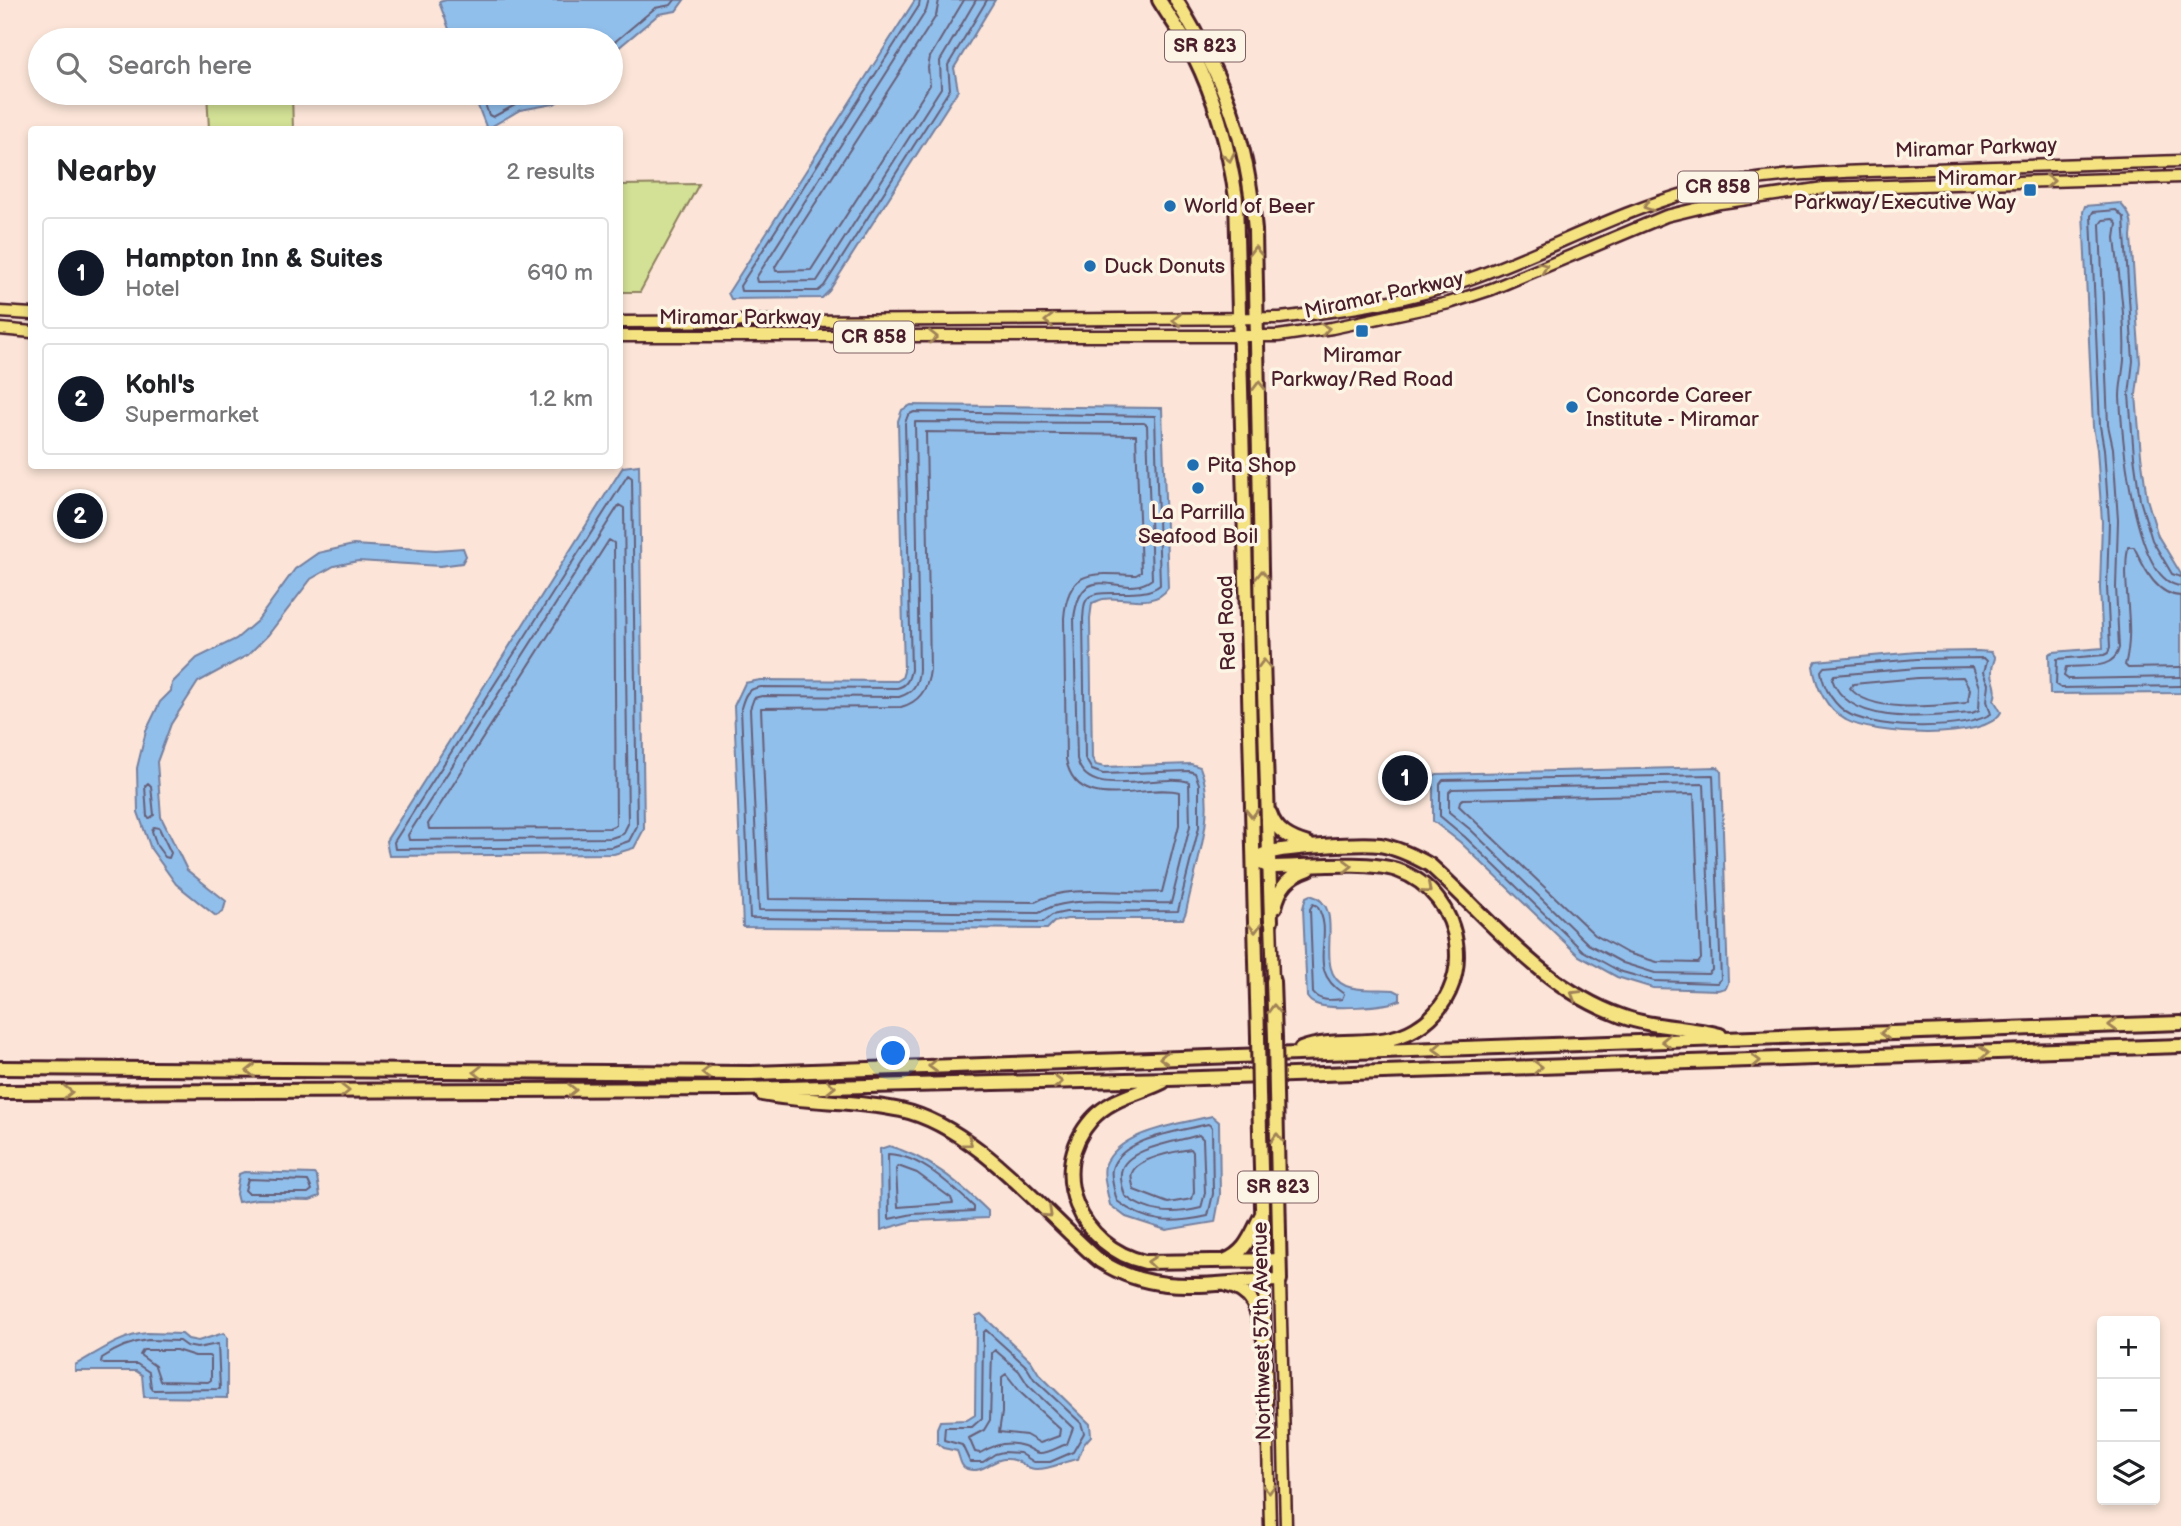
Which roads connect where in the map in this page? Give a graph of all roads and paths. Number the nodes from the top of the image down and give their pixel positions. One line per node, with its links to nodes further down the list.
1 (1159, 0): 5 (highway, Red Road / SR 823)
2 (1165, 0): 4 (highway)
3 (1177, 0): 4 (highway, Red Road / SR 823)
4 (1195, 31): 6 (highway, Red Road / SR 823)
5 (1182, 37): 6 (highway); 13 (highway, Red Road / SR 823, one-way to 13)
6 (1233, 113): 14 (highway, Red Road / SR 823, one-way to 6)
7 (2181, 161): 9 (main road, Miramar Parkway / CR 858, one-way to 9)
8 (2181, 177): 11 (main road, Miramar Parkway / CR 858, one-way to 8)
9 (1410, 296): 11 (main road); 14 (main road, Miramar Parkway / CR 858)
10 (0, 312): 12 (main road)
11 (1413, 312): 20 (main road, Miramar Parkway / CR 858, one-way to 11)
12 (28, 314)
13 (1240, 319): 14 (main road, Miramar Parkway / CR 858); 15 (main road, Miramar Parkway / CR 858, one-way to 15); 19 (highway, Red Road / SR 823)
14 (1257, 319): 20 (highway, Red Road / SR 823)
15 (623, 322)
16 (0, 329): 17 (main road)
17 (28, 332)
18 (623, 337): 19 (main road, Miramar Parkway / CR 858, one-way to 19)
19 (1241, 337): 20 (main road, Miramar Parkway / CR 858); 24 (highway, Red Road / SR 823, one-way to 24)
20 (1257, 337): 21 (highway, Red Road / SR 823, one-way to 20)
21 (1268, 806): 22 (highway); 23 (highway, Red Road / SR 823)
22 (1321, 847): 23 (highway); 30 (highway, one-way to 22)
23 (1269, 851): 24 (highway); 25 (highway, Red Road / SR 823)
24 (1253, 859): 25 (highway); 38 (highway, Red Road / SR 823, one-way to 38, bridge)
25 (1269, 867): 26 (highway); 27 (highway, Red Road / SR 823)
26 (1313, 867): 27 (highway); 32 (highway, one-way to 32)
27 (1271, 921): 28 (main road, Red Road / SR 823)
28 (1273, 981): 37 (highway, Red Road / SR 823, one-way to 28, bridge)
29 (2181, 1023): 30 (highway, one-way to 30)
30 (1734, 1039): 32 (highway, one-way to 32)
31 (2181, 1046): 34 (highway, one-way to 31)
32 (1290, 1054): 33 (highway, one-way to 33)
33 (0, 1068)
34 (1169, 1079): 35 (highway, one-way to 34); 42 (highway, one-way to 34)
35 (738, 1089): 36 (highway, one-way to 35); 45 (highway, one-way to 45)
36 (0, 1092)
37 (1276, 1093): 41 (highway, Northwest 57th Avenue / SR 823, one-way to 37)
38 (1259, 1094): 39 (highway, Northwest 57th Avenue / SR 823)
39 (1262, 1214): 40 (highway, Northwest 57th Avenue / SR 823); 42 (highway)
40 (1263, 1261): 41 (highway); 42 (highway); 43 (highway, Northwest 57th Avenue / SR 823)
41 (1279, 1261): 44 (highway, Northwest 57th Avenue / SR 823)
42 (1220, 1262)
43 (1264, 1280): 44 (highway); 45 (highway); 46 (main road, Northwest 57th Avenue / SR 823)
44 (1280, 1280): 48 (main road, Northwest 57th Avenue / SR 823)
45 (1223, 1284): 46 (highway)
46 (1265, 1343): 47 (main road, Northwest 57th Avenue / SR 823, one-way to 47)
47 (1270, 1526)
48 (1286, 1526)

